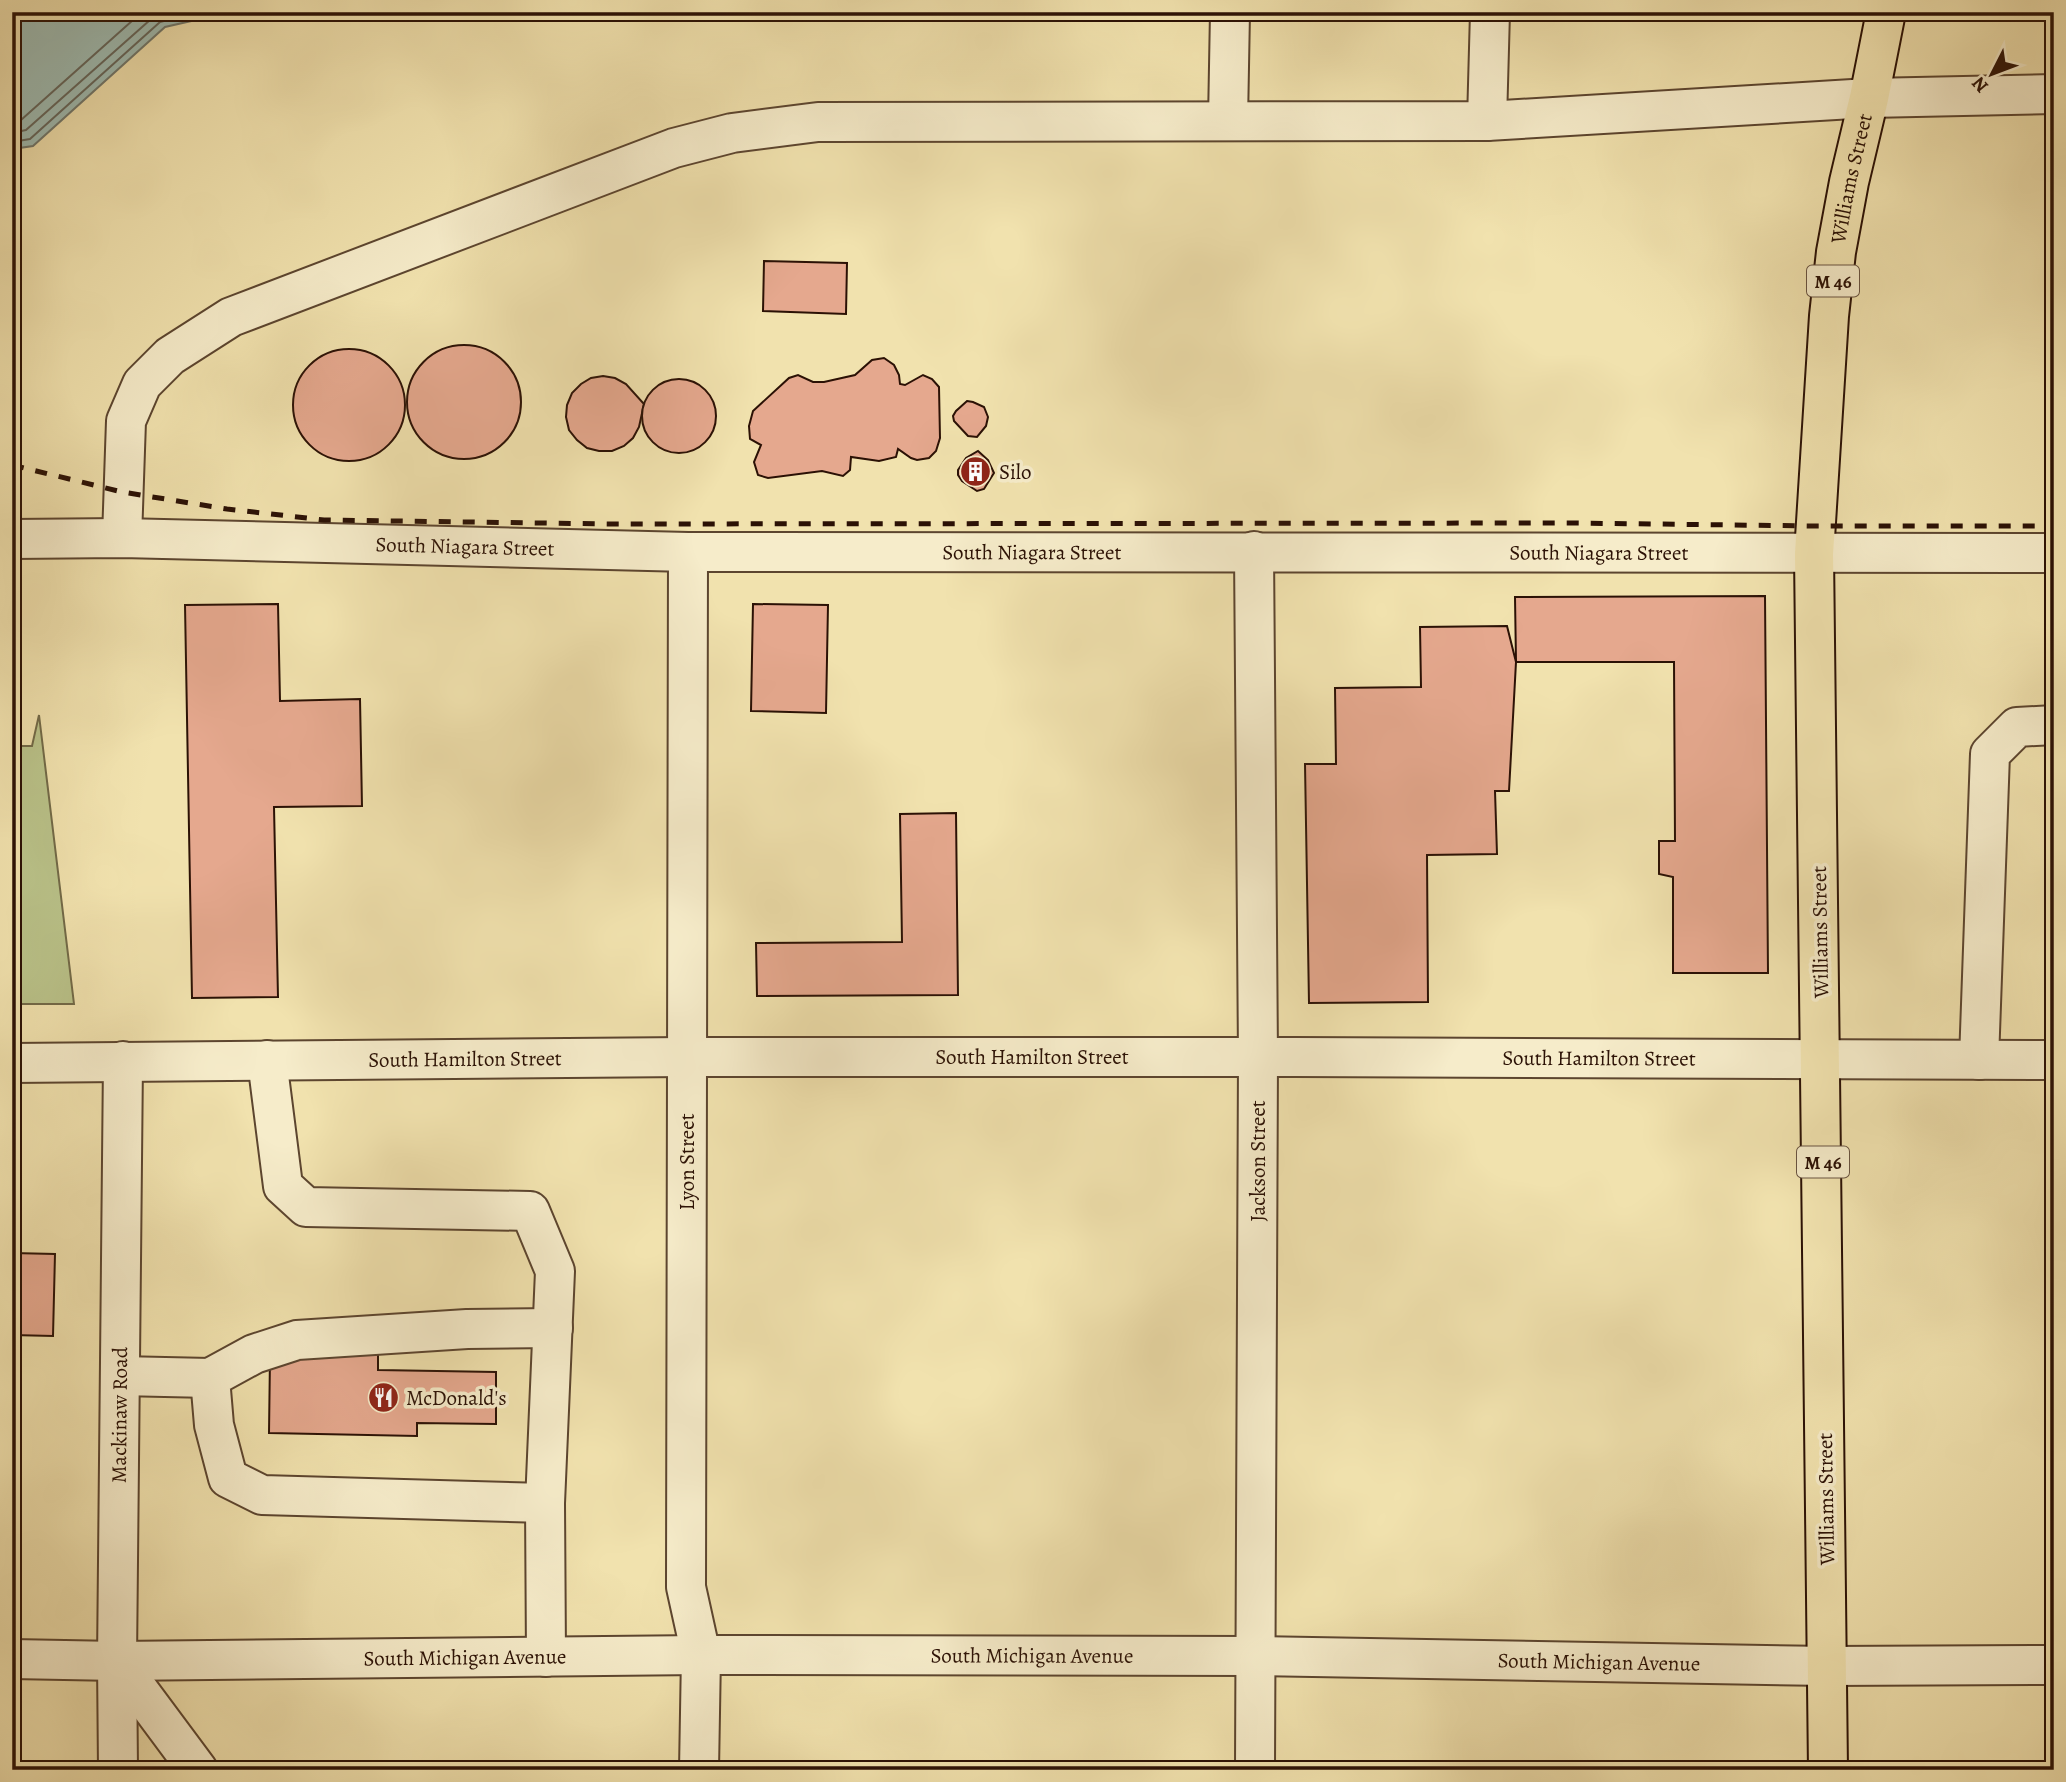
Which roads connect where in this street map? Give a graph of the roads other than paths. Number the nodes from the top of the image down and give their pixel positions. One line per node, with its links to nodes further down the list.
1 (1230, 12): 6 (street)
2 (1490, 12): 7 (street)
3 (1886, 12): 5 (highway, Williams Street / M 46)
4 (2054, 94): 5 (street, Williams Street)
5 (1869, 98): 7 (street); 13 (highway, Williams Street / M 46)
6 (1228, 121): 7 (street); 8 (street)
7 (1487, 121)
8 (122, 538): 9 (street, South Niagara Street); 11 (street, South Niagara Street)
9 (12, 539)
10 (1254, 551): 11 (street, South Niagara Street); 13 (street, South Niagara Street); 16 (street, Jackson Street)
11 (688, 552): 15 (street, Lyon Street)
12 (2054, 552): 13 (street, South Niagara Street)
13 (1814, 554): 18 (highway, Williams Street / M 46)
14 (2054, 725): 19 (street)
15 (686, 1057): 16 (street, South Hamilton Street); 17 (street, South Hamilton Street); 27 (street, Lyon Street)
16 (1258, 1057): 18 (street, South Hamilton Street); 28 (street, Jackson Street)
17 (267, 1060): 21 (street, South Hamilton Street); 23 (street)
18 (1821, 1060): 19 (street, South Hamilton Street); 33 (highway, Williams Street / M 46)
19 (1979, 1060): 20 (street, South Hamilton Street)
20 (2054, 1060)
21 (123, 1061): 22 (street, South Hamilton Street); 24 (street, Mackinaw Road)
22 (12, 1063)
23 (553, 1328): 25 (street); 26 (street)
24 (120, 1377): 25 (street); 31 (street, Mackinaw Road)
25 (210, 1378): 26 (street)
26 (545, 1503): 29 (street)
27 (701, 1655): 28 (street, South Michigan Avenue); 29 (street, South Michigan Avenue); 36 (street, Lyon Street)
28 (1254, 1656): 33 (street, South Michigan Avenue); 37 (street, Jackson Street)
29 (545, 1657): 31 (street, South Michigan Avenue)
30 (12, 1659): 31 (street, South Michigan Avenue)
31 (117, 1661): 34 (street, Mackinaw Road); 35 (street)
32 (2054, 1665): 33 (street, South Michigan Avenue)
33 (1828, 1666): 38 (highway, Williams Street / M 46)
34 (118, 1770)
35 (198, 1770)
36 (699, 1770)
37 (1255, 1770)
38 (1828, 1770)

